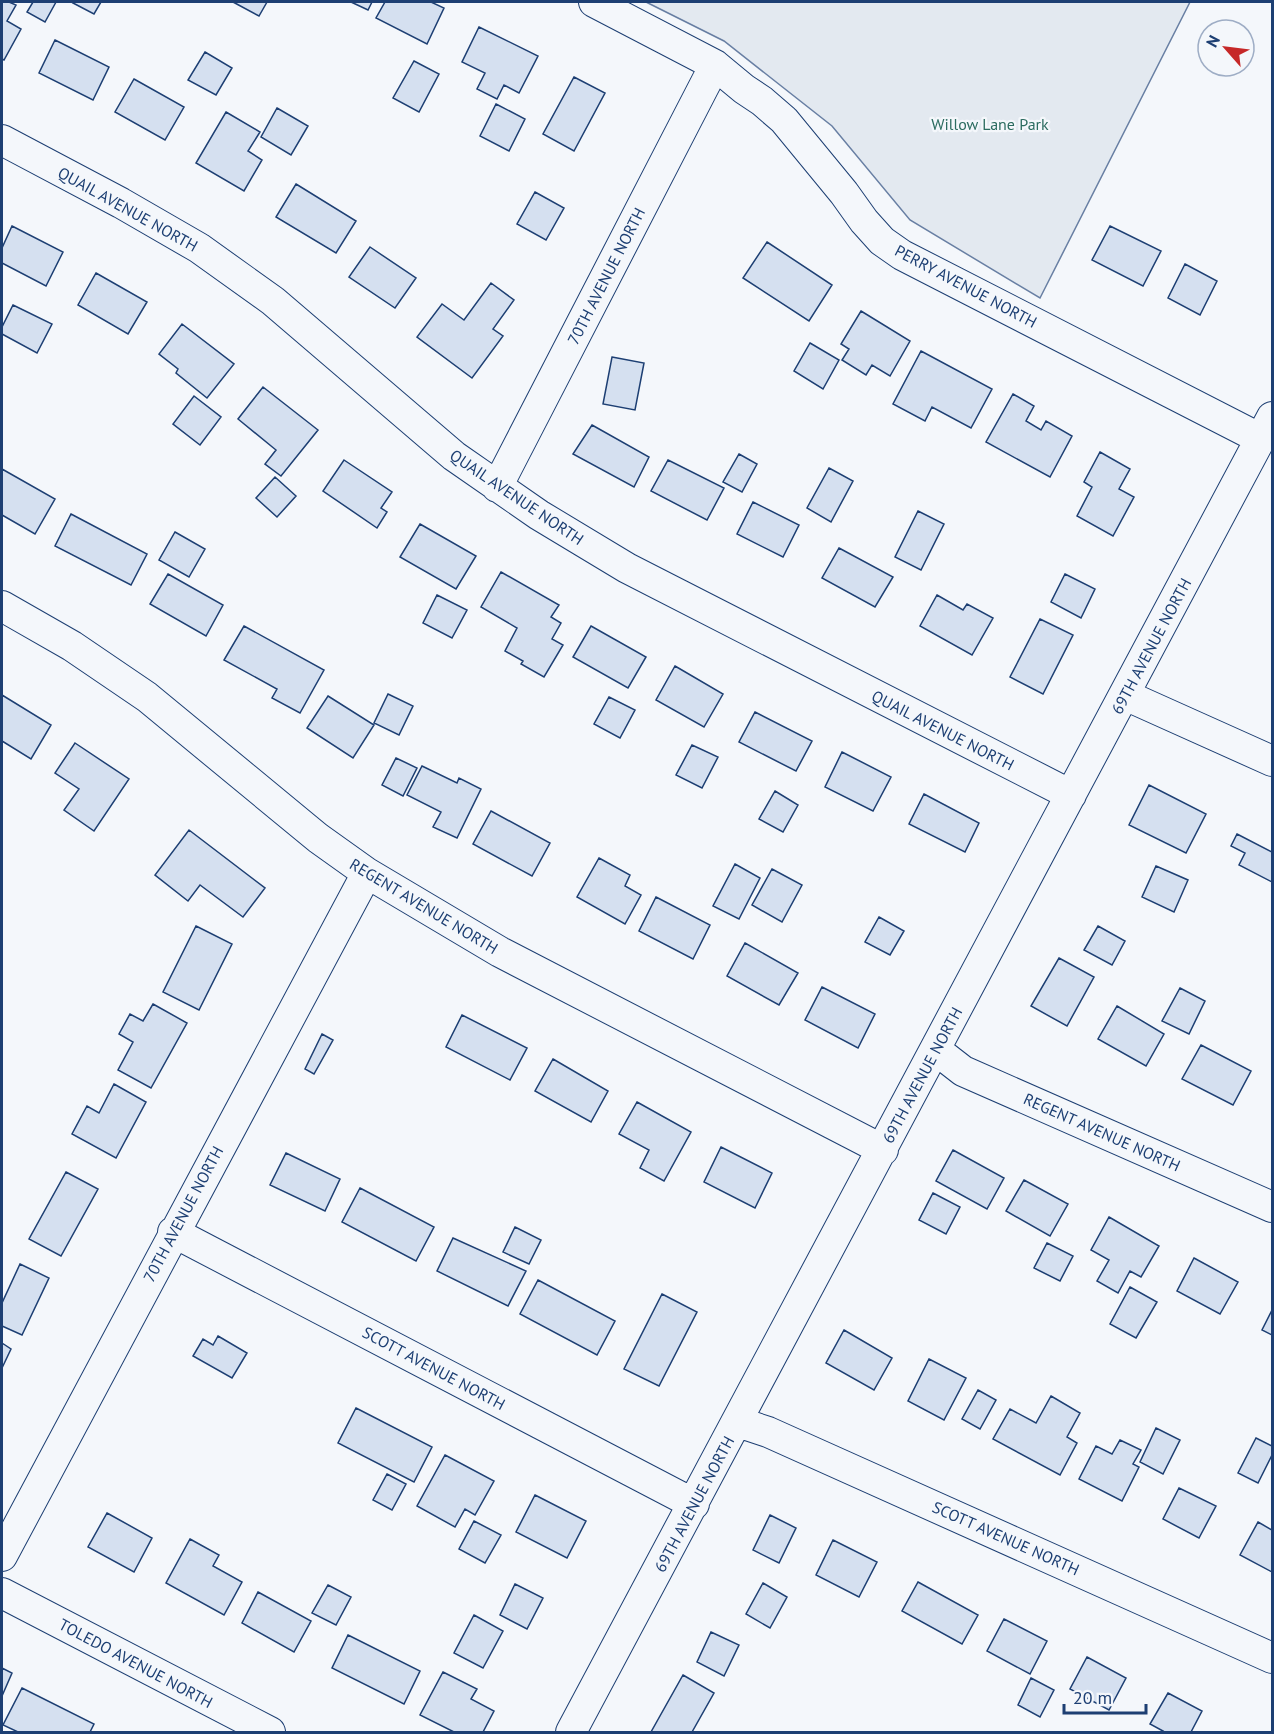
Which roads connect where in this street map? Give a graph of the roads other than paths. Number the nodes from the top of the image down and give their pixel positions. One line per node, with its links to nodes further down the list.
1 (594, 2): 2 (street, PERRY AVENUE NORTH)
2 (715, 65): 4 (street, PERRY AVENUE NORTH); 5 (street, 70TH AVENUE NORTH)
3 (2, 140): 5 (street, QUAIL AVENUE NORTH)
4 (1267, 428): 7 (street, 69TH AVENUE NORTH)
5 (497, 487): 9 (street, QUAIL AVENUE NORTH)
6 (2, 606): 10 (street, REGENT AVENUE NORTH)
7 (1125, 695): 8 (street); 9 (street, 69TH AVENUE NORTH)
8 (1272, 761)
9 (1071, 795): 11 (street, 69TH AVENUE NORTH)
10 (367, 873): 12 (street, REGENT AVENUE NORTH); 14 (street, 70TH AVENUE NORTH)
11 (936, 1050): 12 (street, 69TH AVENUE NORTH); 13 (street, REGENT AVENUE NORTH)
12 (883, 1150): 15 (street, 69TH AVENUE NORTH)
13 (1272, 1207)
14 (173, 1232): 16 (street, SCOTT AVENUE NORTH); 17 (street, 70TH AVENUE NORTH)
15 (738, 1422): 16 (street, 69TH AVENUE NORTH); 19 (street, SCOTT AVENUE NORTH)
16 (694, 1504): 21 (street, 69TH AVENUE NORTH)
17 (2, 1556)
18 (2, 1593): 20 (street, TOLEDO AVENUE NORTH)
19 (1272, 1658)
20 (270, 1732)
21 (571, 1732)

